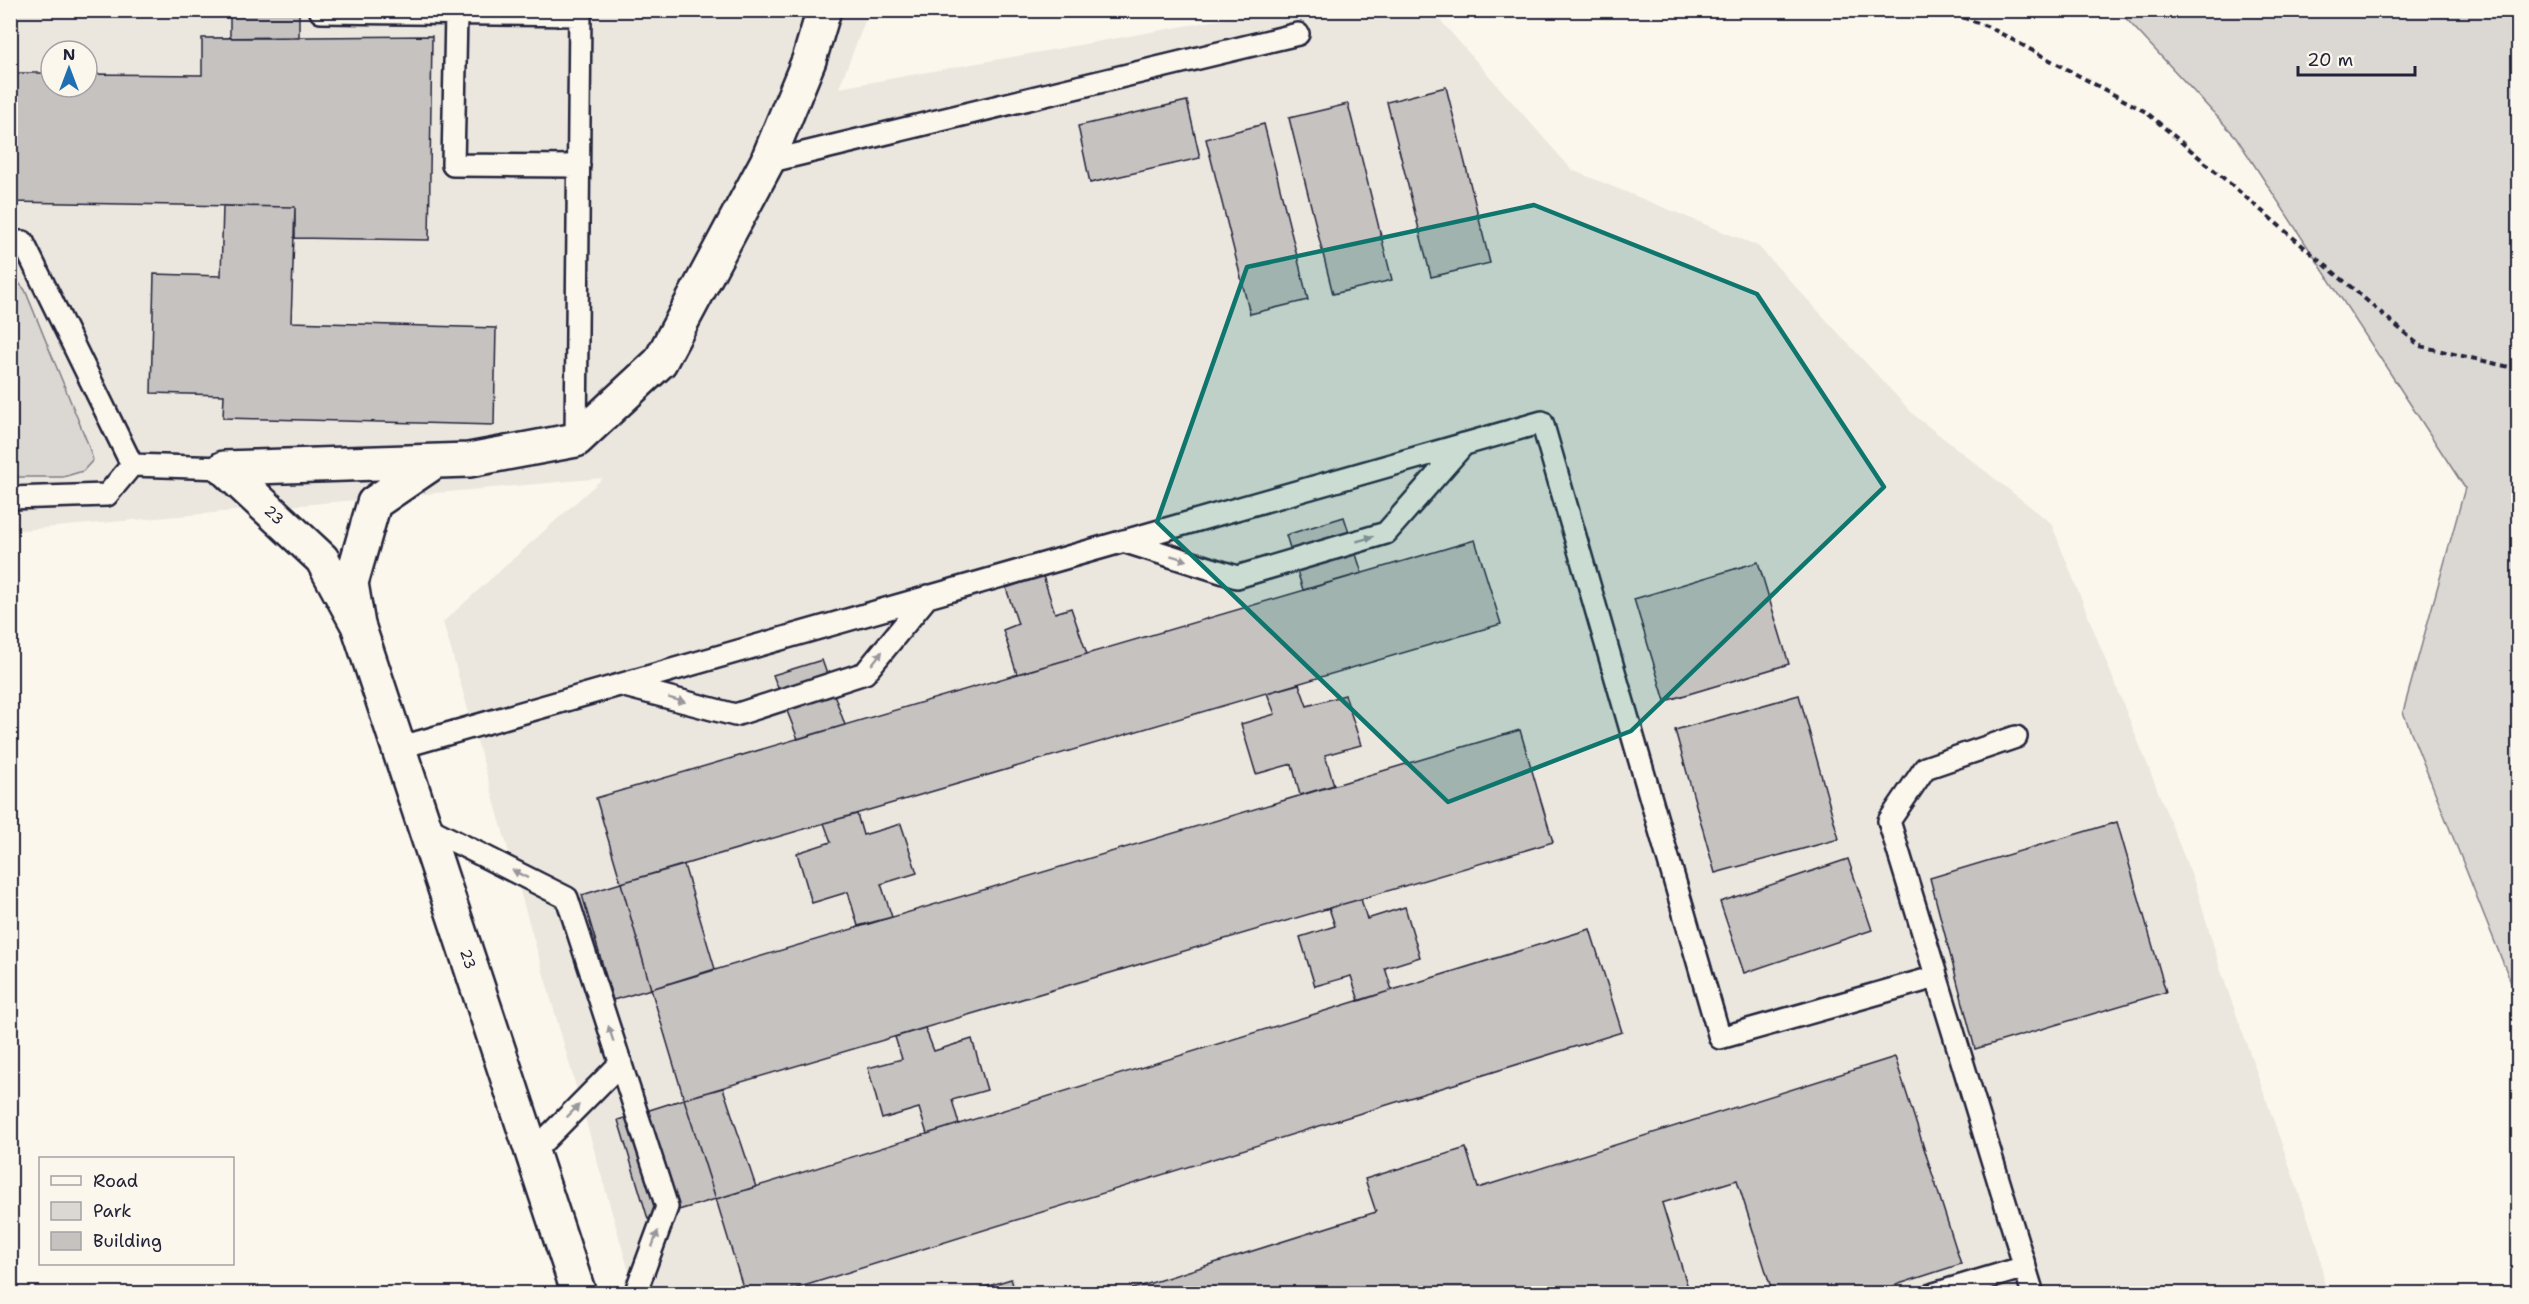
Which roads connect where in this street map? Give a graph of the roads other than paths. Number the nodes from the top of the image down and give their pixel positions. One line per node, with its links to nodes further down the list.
1 (824, 10): 6 (street)
2 (321, 12): 3 (lane)
3 (444, 12): 4 (lane); 7 (lane)
4 (580, 13): 7 (lane)
5 (1298, 34): 6 (lane)
6 (766, 162): 9 (street)
7 (579, 166): 9 (lane)
8 (10, 242): 12 (lane)
9 (576, 440): 11 (street)
10 (1464, 444): 15 (lane); 15 (lane, one-way to 10); 22 (lane)
11 (434, 462): 13 (street); 17 (street, 23)
12 (132, 465): 13 (lane); 14 (lane)
13 (224, 468): 17 (street, 23)
14 (10, 498)
15 (1123, 541): 16 (lane)
16 (928, 596): 18 (lane); 18 (lane, one-way to 16)
17 (358, 625): 20 (street, 23)
18 (621, 684): 20 (lane)
19 (2016, 737): 22 (lane)
20 (398, 748): 21 (street, 23)
21 (424, 826): 23 (lane, one-way to 21); 24 (street, 23)
22 (1936, 977): 25 (lane)
23 (621, 1063): 24 (lane, one-way to 23); 27 (lane, one-way to 23)
24 (532, 1153): 26 (street, 23)
25 (2025, 1267): 28 (lane); 29 (lane)
26 (579, 1293)
27 (635, 1293)
28 (1934, 1293)
29 (2033, 1293)

